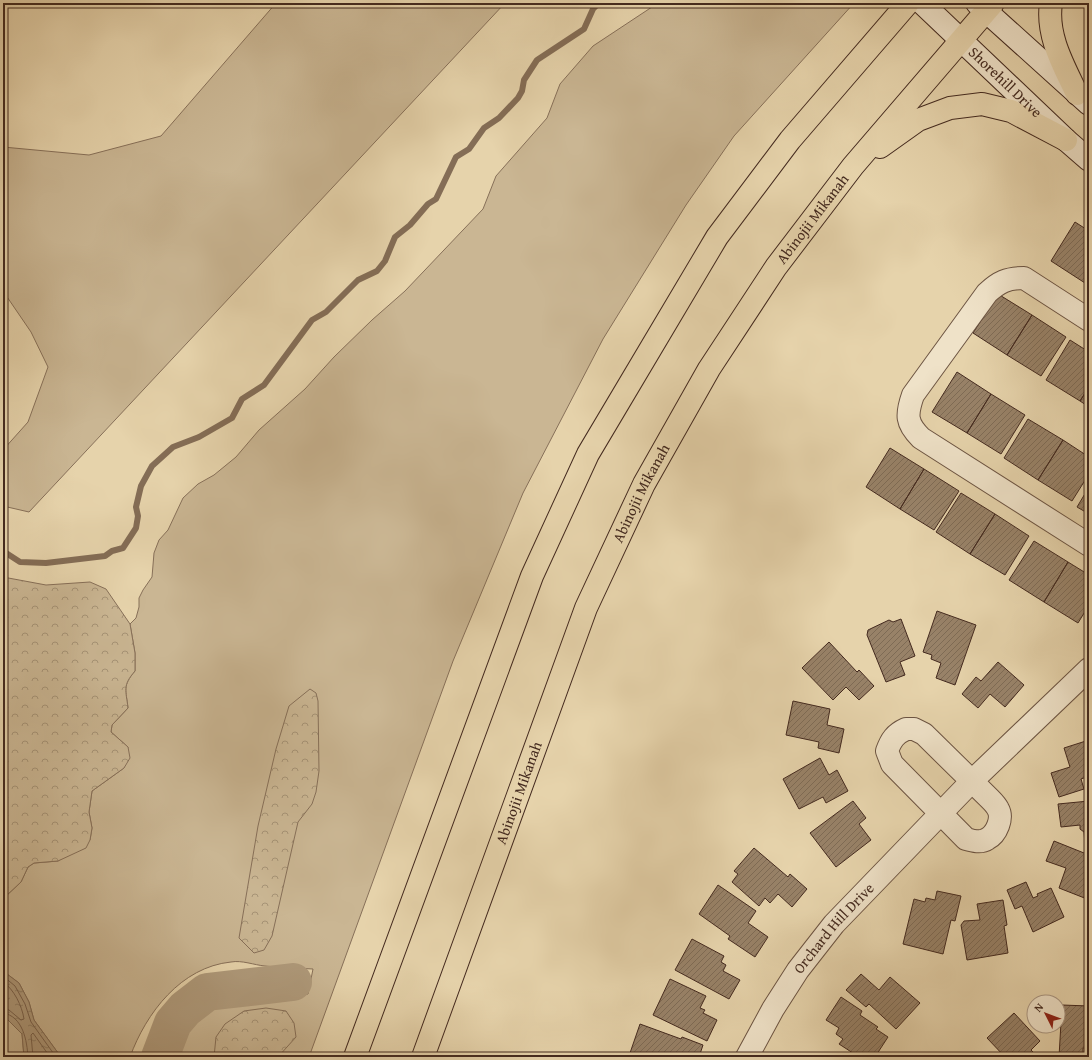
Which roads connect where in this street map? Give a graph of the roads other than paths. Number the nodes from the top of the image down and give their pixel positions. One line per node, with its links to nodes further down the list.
1 (908, 3): 15 (main road)
2 (922, 3): 5 (street, Shorehill Drive)
3 (1051, 3): 6 (main road)
4 (986, 6): 5 (main road, Abinojii Mikanah); 6 (street)
5 (961, 40): 7 (street, Shorehill Drive); 9 (main road, Abinojii Mikanah)
6 (1083, 99)
7 (1066, 140): 8 (street, Shorehill Drive); 9 (main road)
8 (1089, 160)
9 (853, 166): 16 (main road, Abinojii Mikanah)
10 (1089, 320): 11 (street)
11 (1089, 545)
12 (1089, 669): 13 (street, Orchard Hill Drive)
13 (972, 781): 14 (street, Orchard Hill Drive); 14 (street); 14 (street)
14 (940, 815): 17 (street, Orchard Hill Drive)
15 (355, 1057)
16 (423, 1057)
17 (747, 1057)

